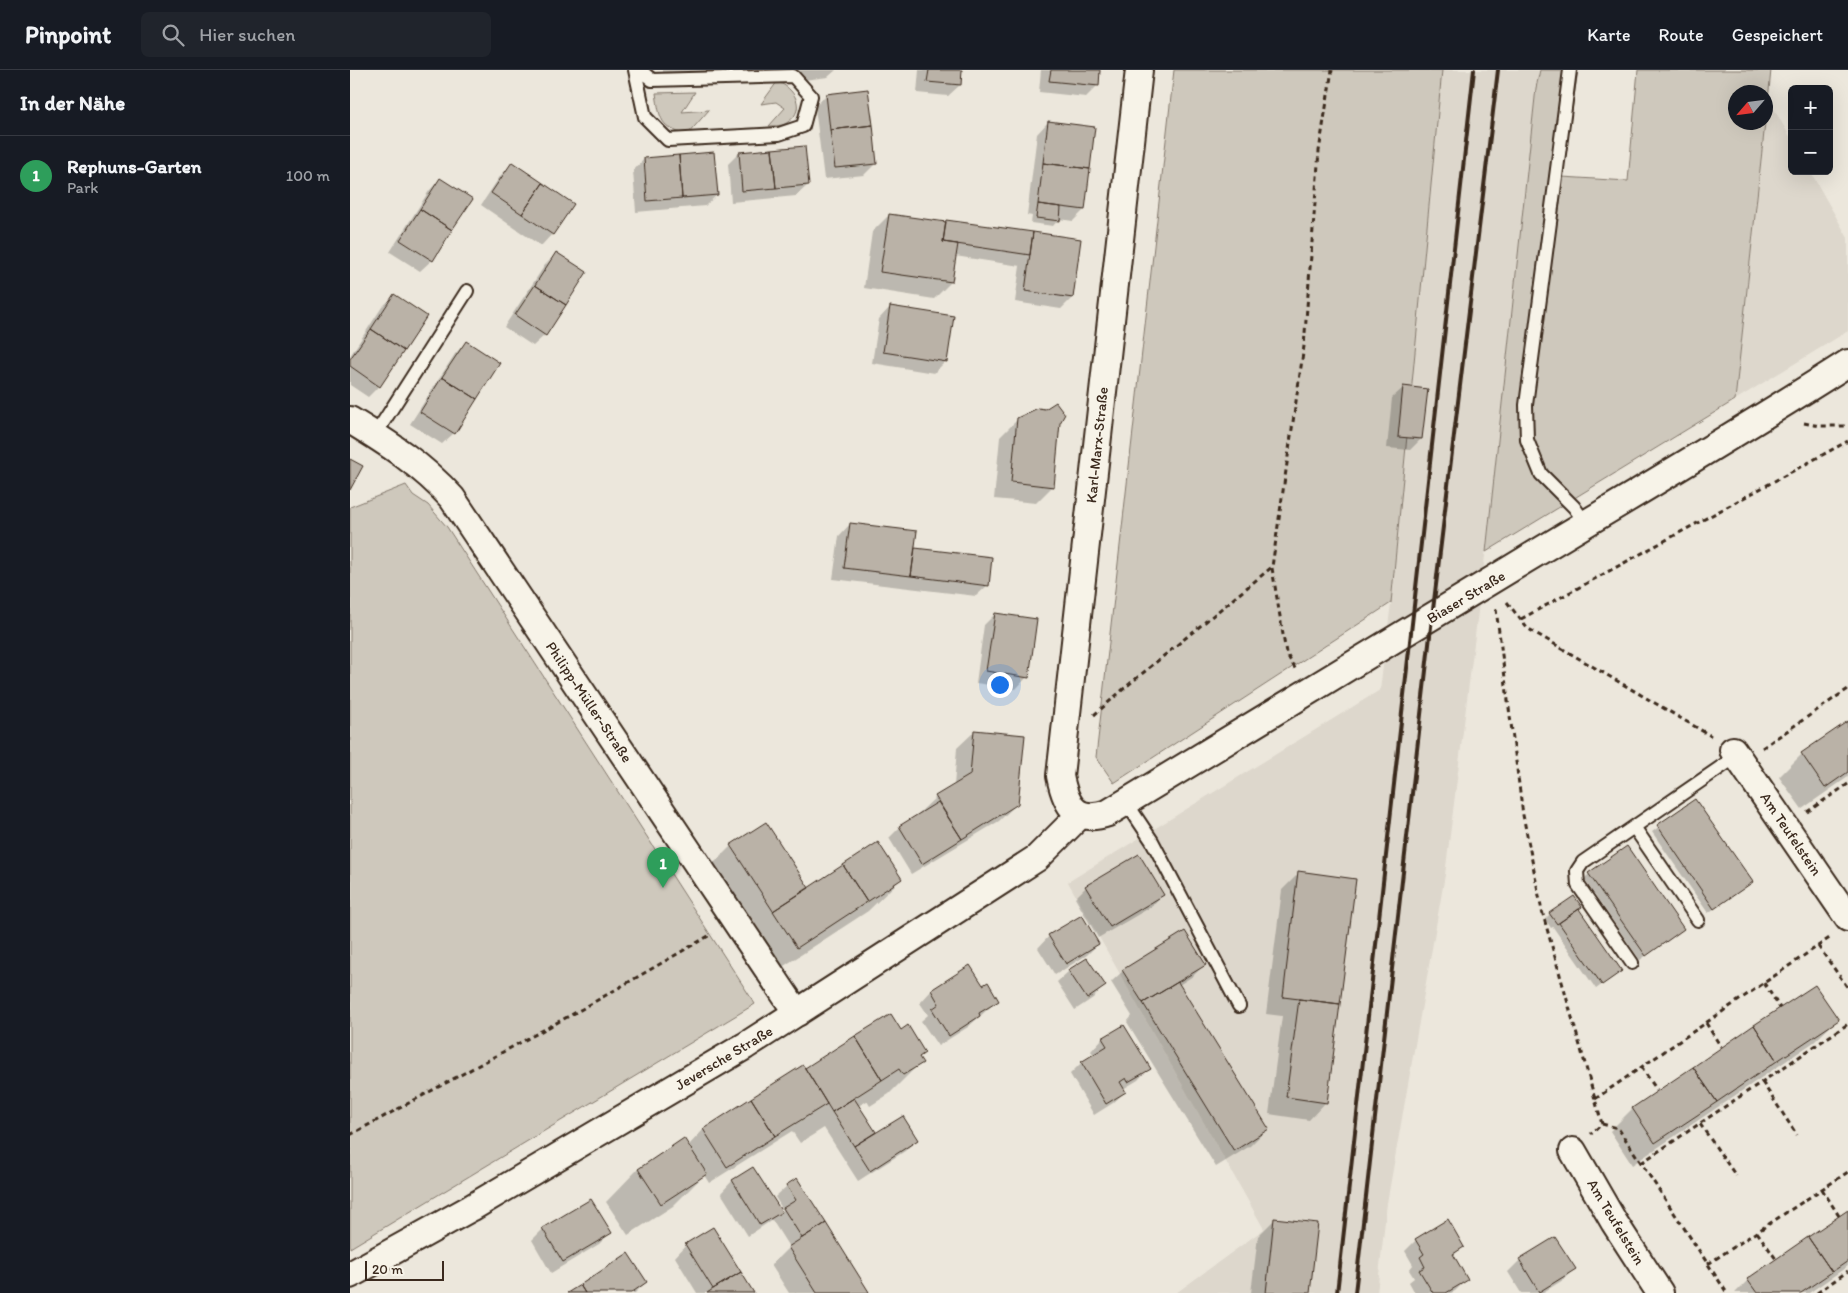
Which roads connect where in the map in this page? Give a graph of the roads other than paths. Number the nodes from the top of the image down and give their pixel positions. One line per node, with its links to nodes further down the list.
1 (635, 70): 2 (lane)
2 (640, 70)
3 (1139, 70): 12 (street, Karl-Marx-Straße)
4 (1570, 70): 9 (lane)
5 (467, 292): 8 (lane)
6 (1848, 363): 9 (street, Biaser Straße)
7 (350, 420): 8 (street, Philipp-Müller-Straße)
8 (375, 436): 18 (street, Philipp-Müller-Straße)
9 (1586, 524): 11 (street, Biaser Straße)
10 (1737, 756): 13 (lane); 15 (street, Am Teufelstein)
11 (1126, 802): 12 (street, Biaser Straße); 17 (lane)
12 (1080, 815): 18 (street, Jeversche Straße)
13 (1634, 827): 14 (lane); 16 (lane)
14 (1698, 920)
15 (1841, 927)
16 (1632, 963)
17 (1239, 1006)
18 (797, 1013): 20 (street, Jeversche Straße)
19 (1573, 1150): 21 (street, Am Teufelstein)
20 (350, 1275)
21 (1660, 1293)

